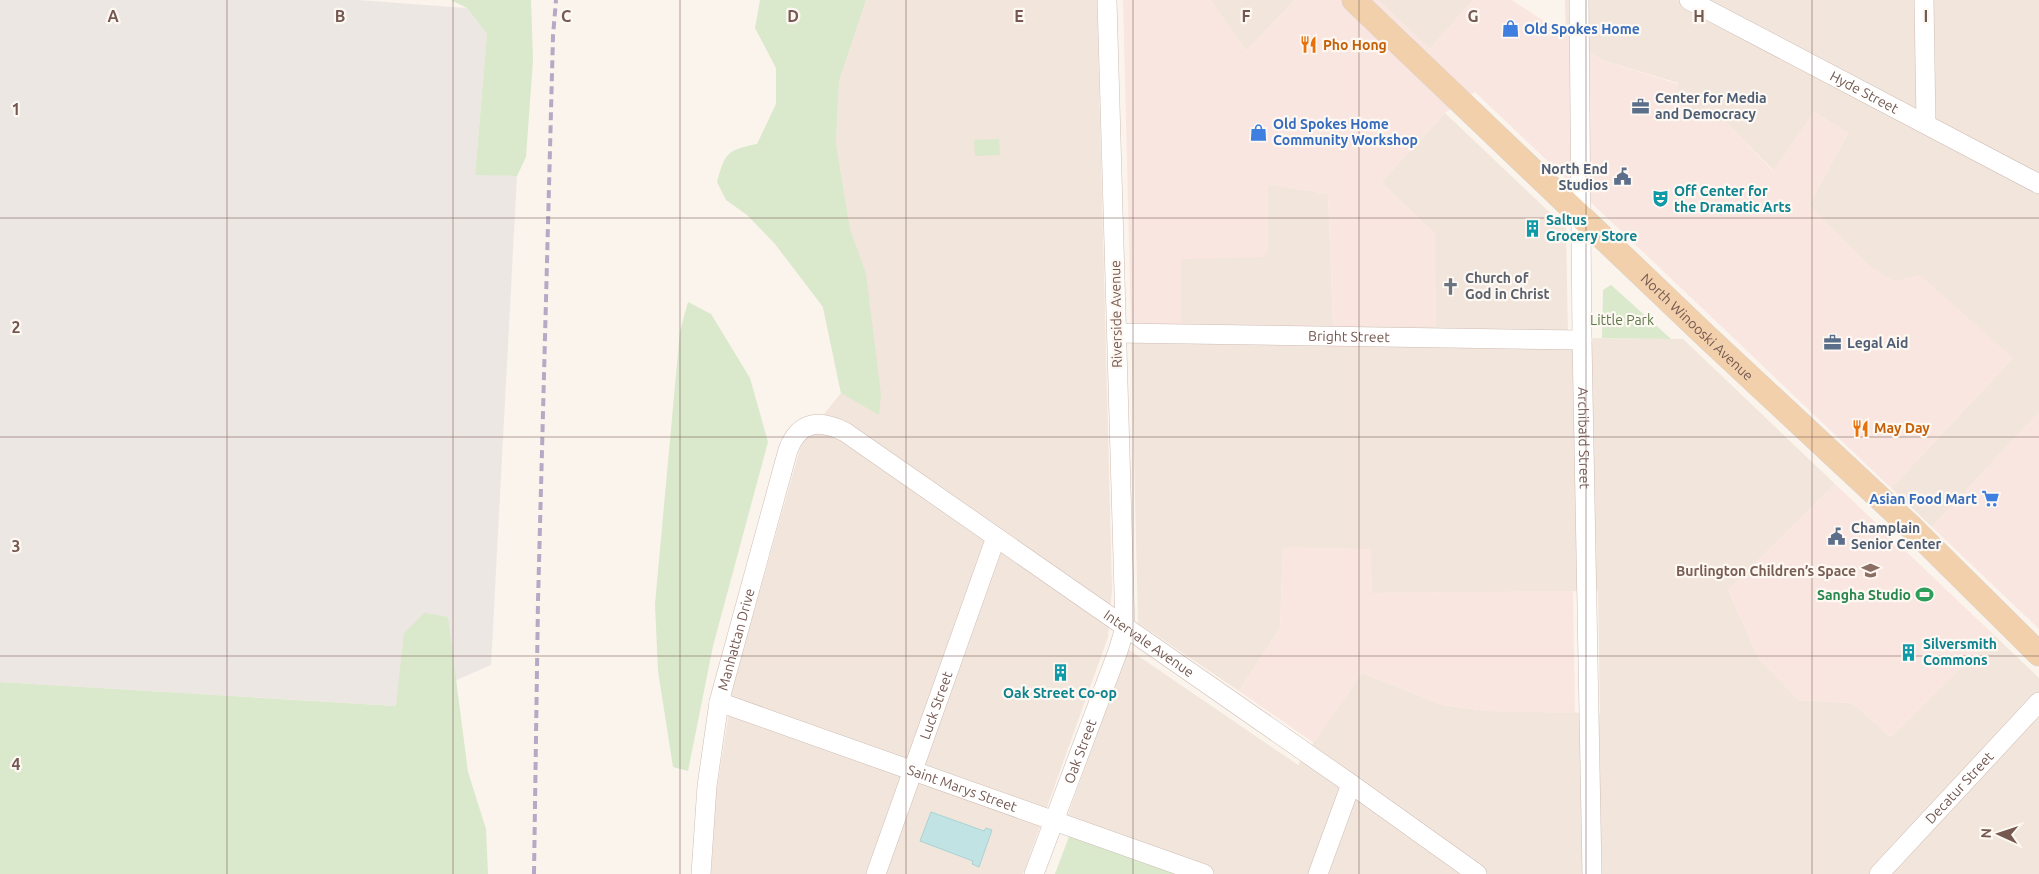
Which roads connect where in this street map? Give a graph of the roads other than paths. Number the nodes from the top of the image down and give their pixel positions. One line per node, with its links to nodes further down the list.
1 (1106, 0): 9 (street, Riverside Avenue)
2 (1354, 0): 8 (main road, North Winooski Avenue)
3 (1579, 0): 8 (street, Archibald Street)
4 (1689, 0): 6 (street, Hyde Street)
5 (1924, 0): 6 (street)
6 (1926, 124): 7 (street, Hyde Street)
7 (2039, 184)
8 (1582, 217): 10 (street, Archibald Street); 14 (main road, North Winooski Avenue)
9 (1117, 333): 10 (street, Bright Street); 13 (street, Riverside Avenue)
10 (1582, 340): 26 (street, Archibald Street)
11 (816, 424): 12 (street, Intervale Avenue); 15 (street, Manhattan Drive)
12 (996, 537): 13 (street, Intervale Avenue); 17 (street, Luck Street)
13 (1125, 628): 18 (street, Intervale Avenue); 19 (street, Oak Street)
14 (2039, 654)
15 (719, 702): 17 (street, Saint Marys Street); 20 (street, Manhattan Drive)
16 (2039, 702): 27 (street, Decatur Street)
17 (913, 770): 19 (street, Saint Marys Street); 21 (street, Luck Street)
18 (1351, 784): 24 (street); 25 (street, Intervale Avenue)
19 (1054, 820): 22 (street, Oak Street); 23 (street, Saint Marys Street)
20 (701, 874)
21 (876, 874)
22 (1034, 874)
23 (1204, 874)
24 (1318, 874)
25 (1477, 874)
26 (1592, 874)
27 (1880, 874)

